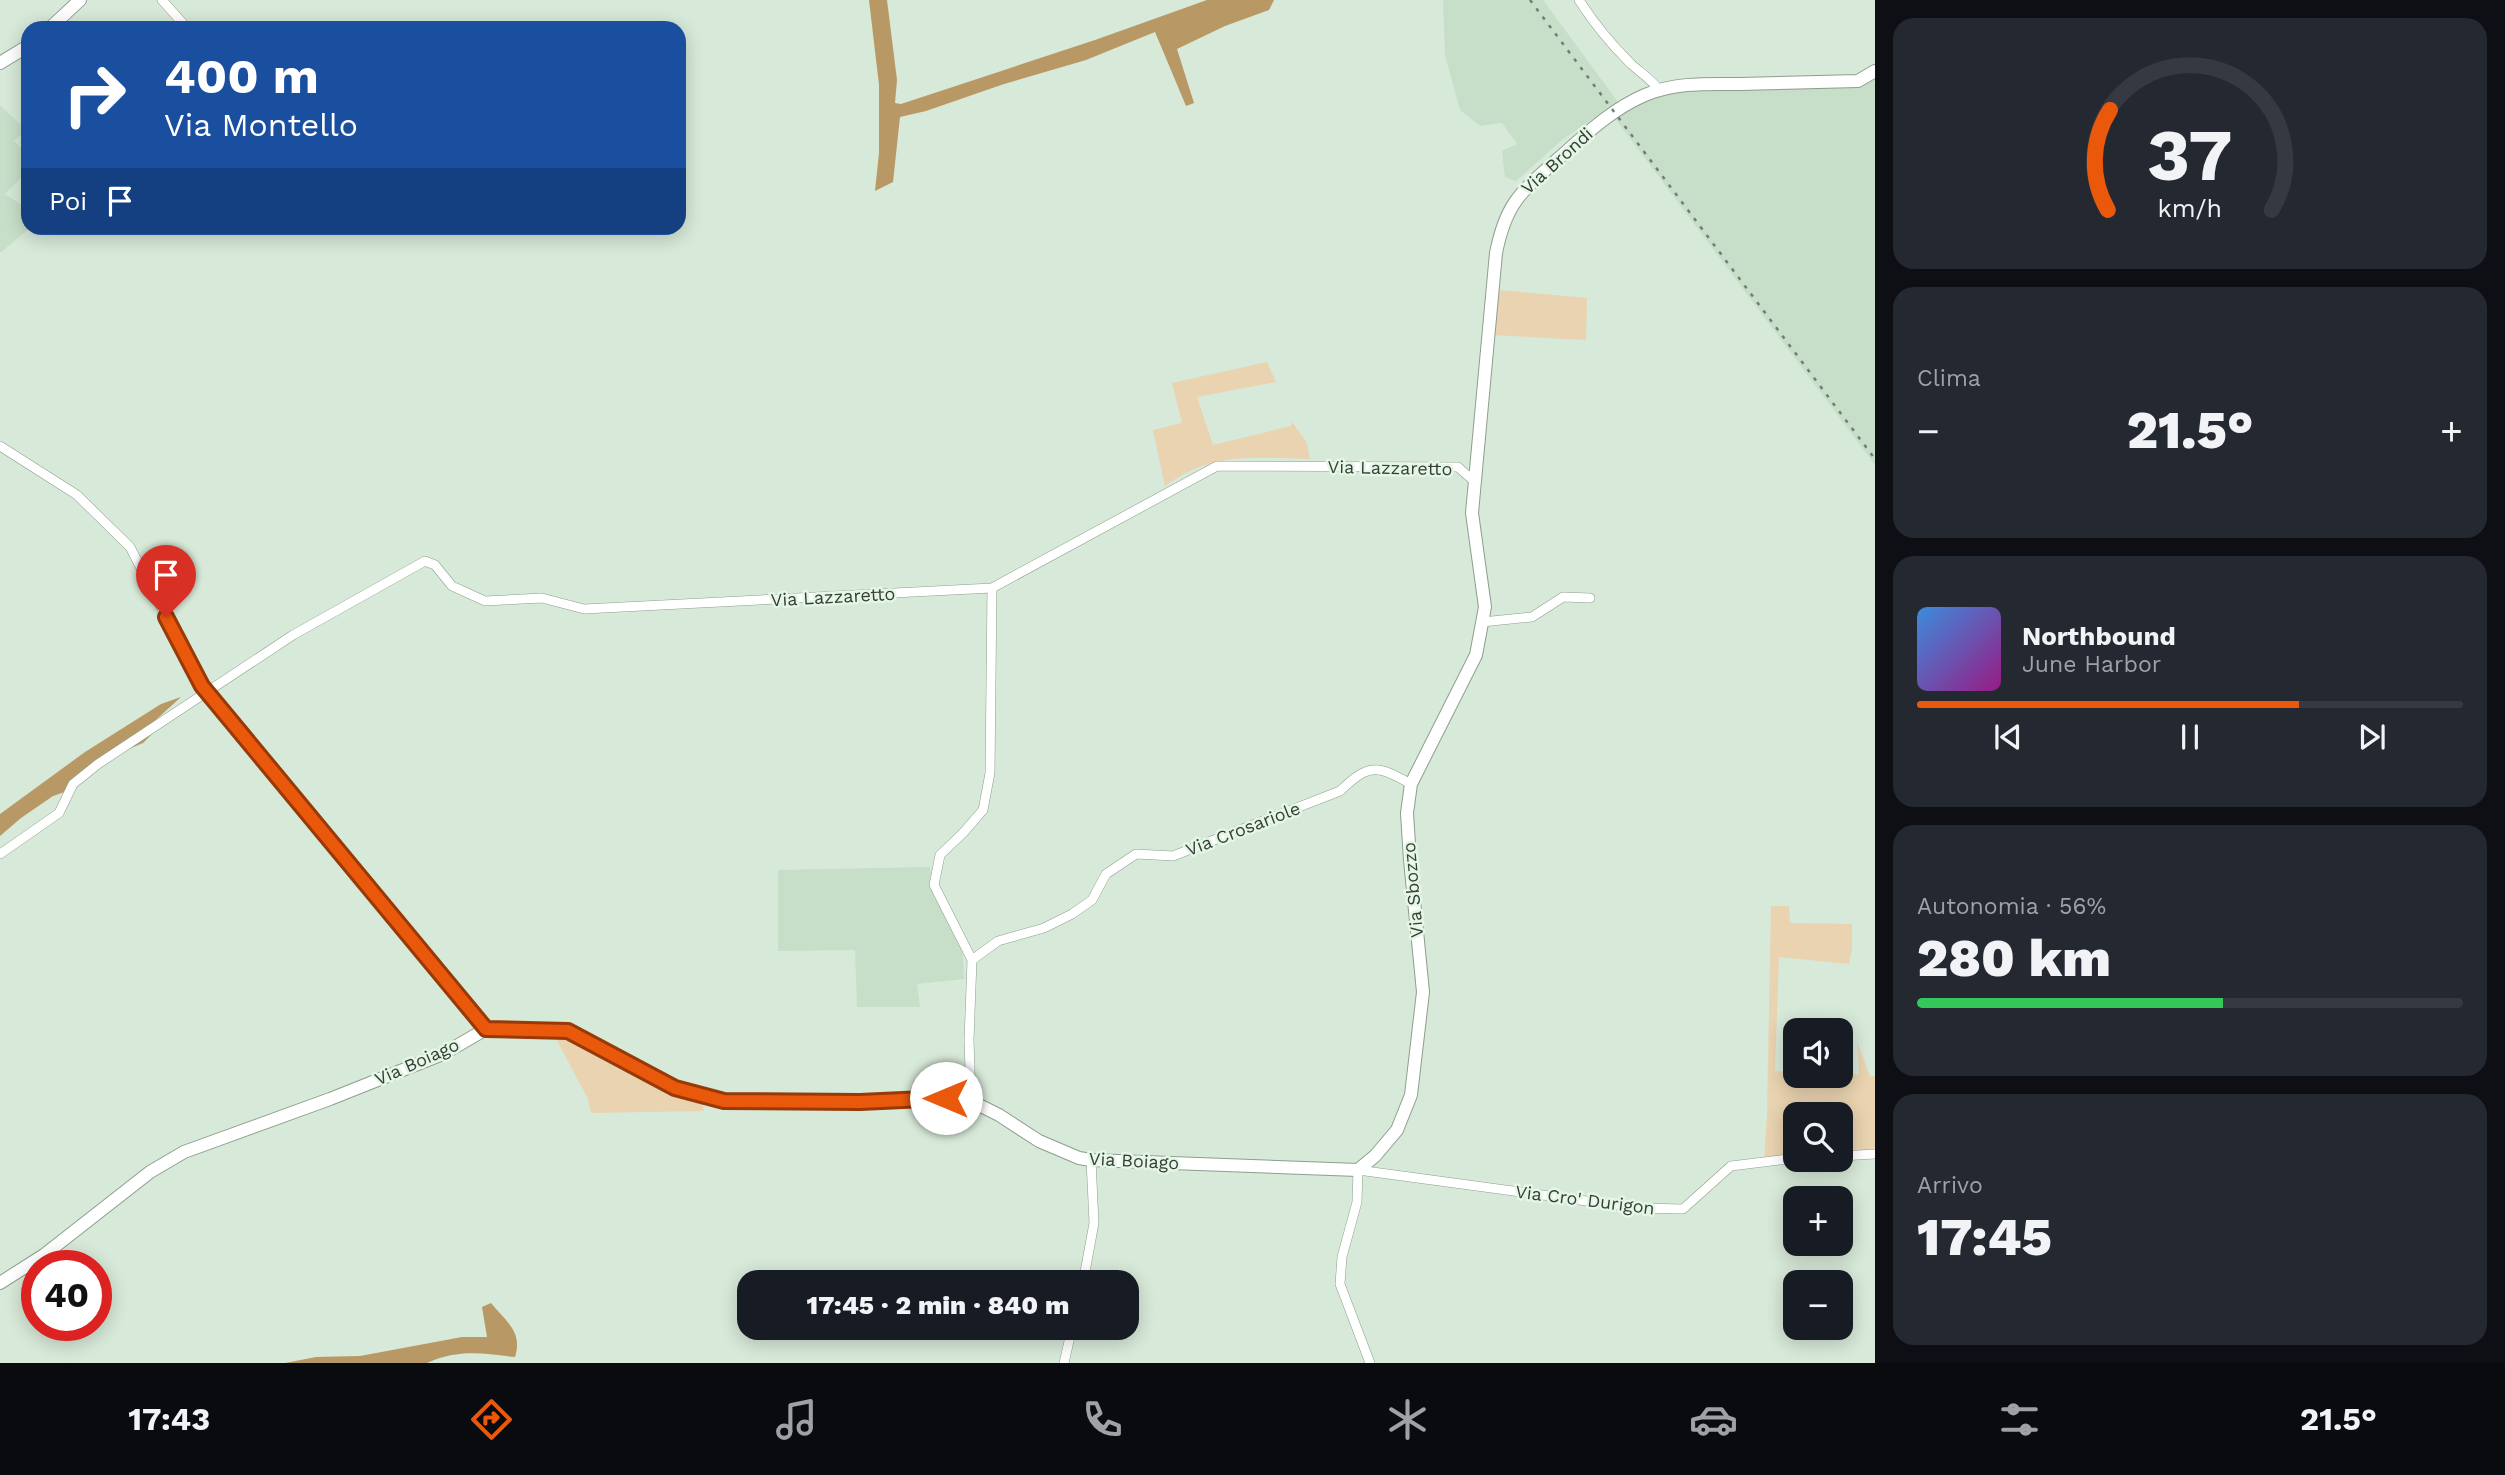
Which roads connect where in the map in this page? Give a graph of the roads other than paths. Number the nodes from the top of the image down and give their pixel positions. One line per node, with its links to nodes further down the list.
1 (80, 0): 4 (street)
2 (162, 0): 5 (street)
3 (1579, 0): 9 (street)
4 (58, 21)
5 (181, 21)
6 (21, 50): 7 (street)
7 (0, 63)
8 (1875, 71): 9 (street, Via Brondi)
9 (1659, 90): 11 (street, Via Brondi)
10 (0, 446): 16 (street)
11 (1475, 482): 12 (street, Via Lazzaretto); 14 (street, Via Brondi)
12 (992, 588): 16 (street, Via Lazzaretto); 19 (street)
13 (1590, 598): 15 (street)
14 (1485, 607): 15 (street, Via Sbozzo)
15 (1482, 622): 17 (street, Via Sbozzo)
16 (206, 691): 18 (street); 20 (street)
17 (1411, 784): 19 (street, Via Crosariole); 26 (street, Via Sbozzo)
18 (0, 854)
19 (972, 960): 21 (street)
20 (486, 1029): 21 (street, Via Boiago); 28 (street, Via Boiago)
21 (971, 1101): 24 (street, Via Boiago)
22 (1875, 1154): 23 (street)
23 (1853, 1155)
24 (1091, 1160): 26 (street, Via Boiago); 27 (street)
25 (1783, 1160): 26 (street, Via Cro' Durigon)
26 (1358, 1170): 31 (street)
27 (1085, 1270)
28 (0, 1283)
29 (1069, 1340): 30 (street)
30 (1064, 1363)
31 (1370, 1363)

